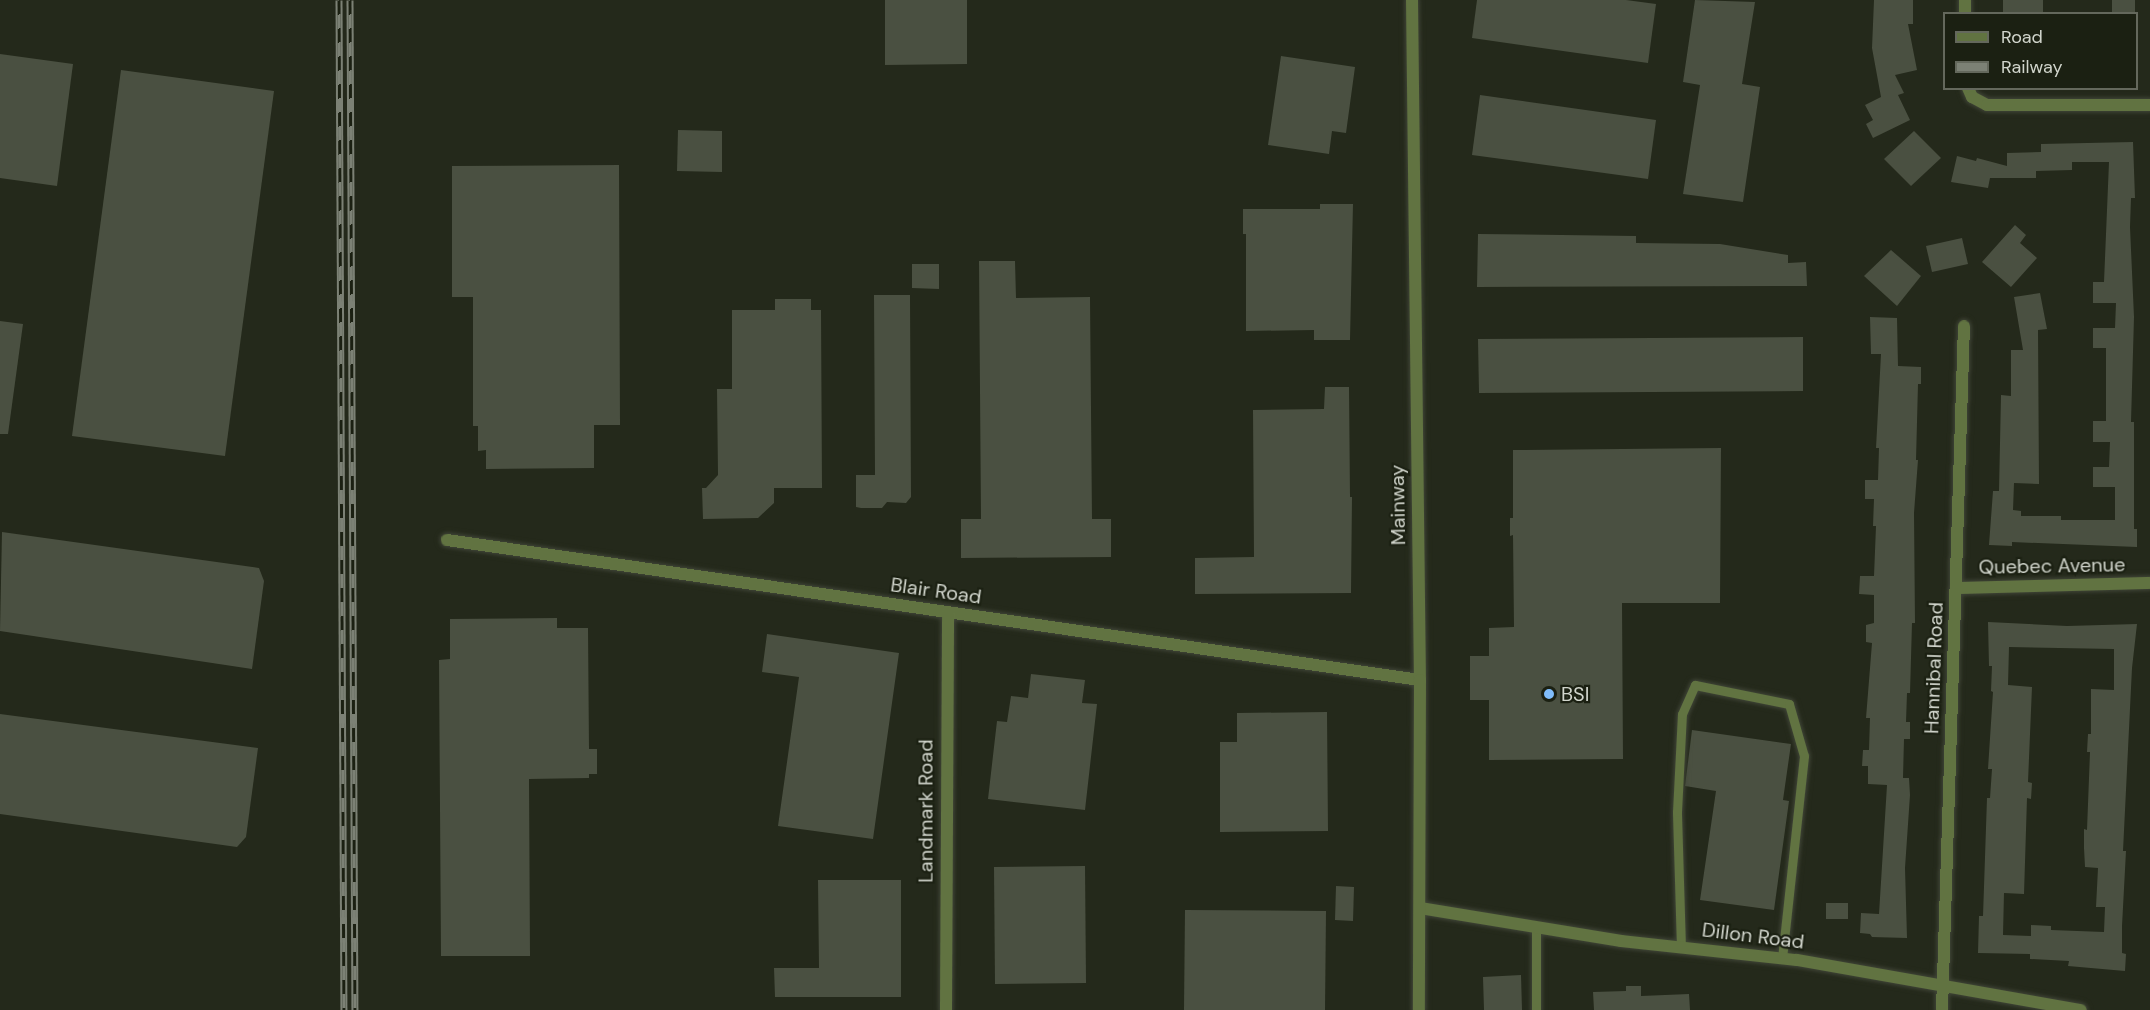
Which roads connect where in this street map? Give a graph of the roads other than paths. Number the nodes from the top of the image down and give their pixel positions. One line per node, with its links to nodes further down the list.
1 (1413, 0): 9 (street, Mainway)
2 (1969, 90): 3 (street)
3 (2150, 105)
4 (1964, 326): 7 (street, Hannibal Road)
5 (447, 540): 8 (street, Blair Road)
6 (2150, 583): 7 (street, Quebec Avenue)
7 (1956, 588): 14 (street, Hannibal Road)
8 (948, 612): 9 (street, Blair Road); 15 (street, Landmark Road)
9 (1420, 680): 10 (street, Mainway)
10 (1420, 908): 11 (street, Dillon Road); 16 (street, Mainway)
11 (1536, 928): 12 (street, Dillon Road); 17 (lane)
12 (1682, 948): 13 (street, Dillon Road); 13 (lane)
13 (1782, 958): 14 (street, Dillon Road)
14 (1943, 987): 18 (street, Hannibal Road); 19 (street, Dillon Road)
15 (946, 1010)
16 (1419, 1010)
17 (1536, 1010)
18 (1942, 1010)
19 (2081, 1010)

